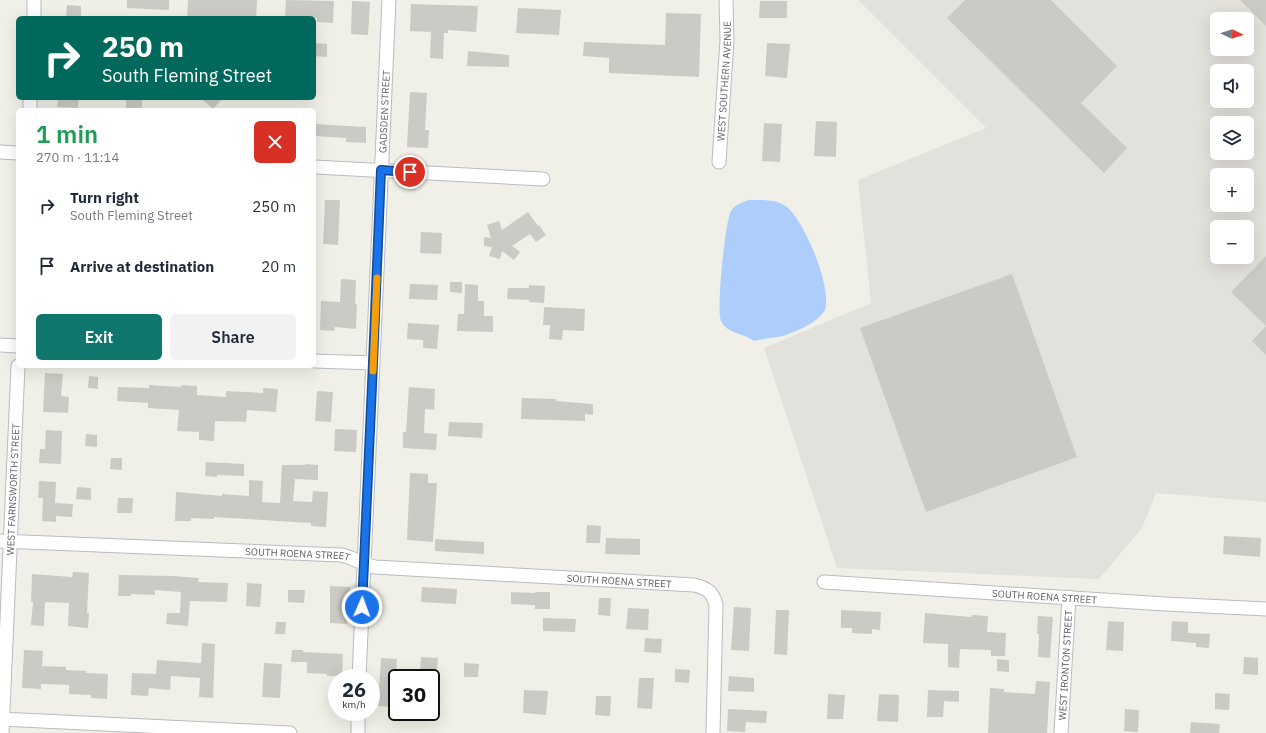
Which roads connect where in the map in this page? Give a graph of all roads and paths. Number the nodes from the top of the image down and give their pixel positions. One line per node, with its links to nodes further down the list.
1 (34, 0): 4 (street)
2 (389, 0): 9 (street, GADSDEN STREET)
3 (726, 0): 7 (street, WEST SOUTHERN AVENUE)
4 (34, 16)
5 (0, 152): 6 (street)
6 (16, 153)
7 (719, 162)
8 (316, 167): 9 (street)
9 (381, 170): 10 (street); 14 (street, GADSDEN STREET)
10 (543, 179)
11 (0, 345): 12 (street)
12 (16, 346)
13 (316, 361): 14 (street)
14 (373, 363): 17 (street, GADSDEN STREET)
15 (18, 368): 16 (street, WEST FARNSWORTH STREET)
16 (5, 541): 17 (street, SOUTH ROENA STREET); 22 (street, WEST FARNSWORTH STREET)
17 (363, 564): 21 (street, GADSDEN STREET); 27 (street, SOUTH ROENA STREET)
18 (824, 582): 19 (street, SOUTH ROENA STREET)
19 (1069, 597): 20 (street, SOUTH ROENA STREET); 28 (street, WEST IRONTON STREET)
20 (1266, 609)
21 (359, 669)
22 (1, 719): 24 (street, WEST FARNSWORTH STREET); 25 (street)
23 (358, 721): 26 (street)
24 (2, 733)
25 (290, 733)
26 (358, 733)
27 (713, 733)
28 (1061, 733)

